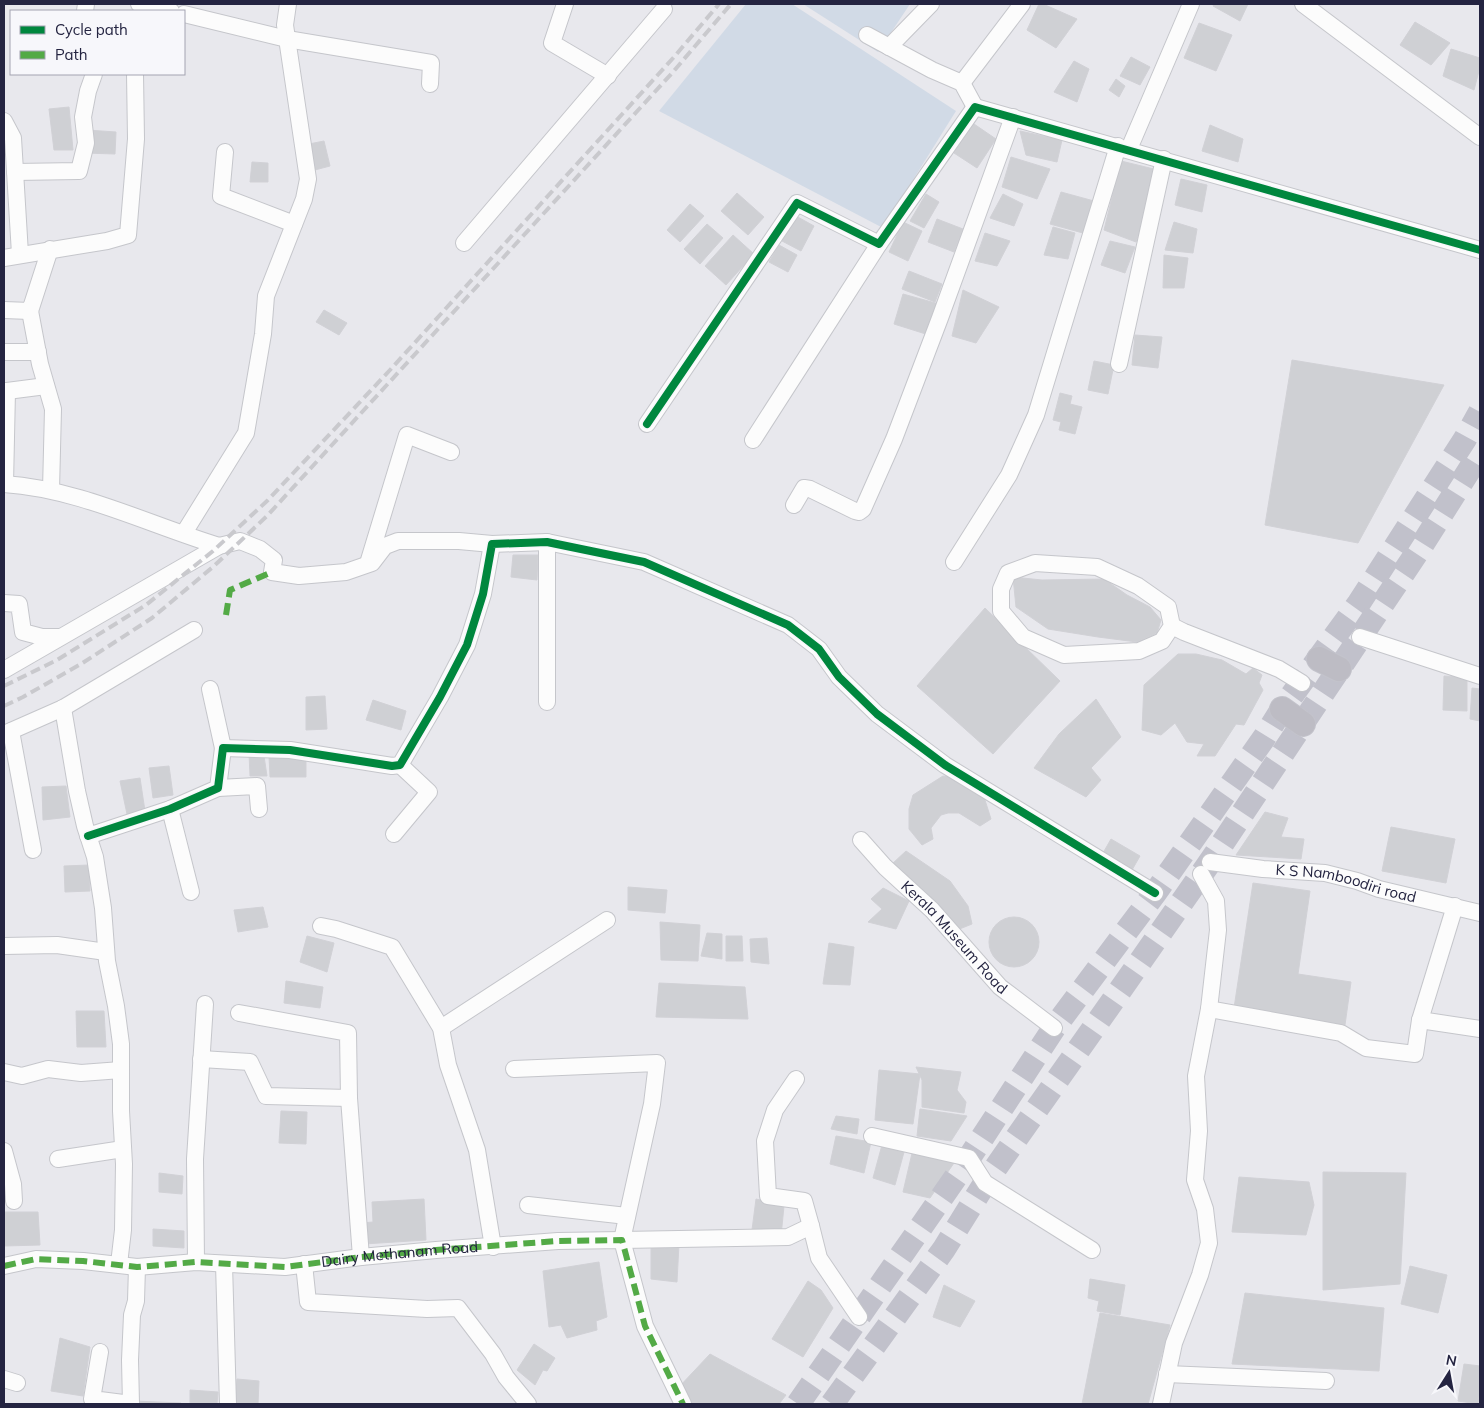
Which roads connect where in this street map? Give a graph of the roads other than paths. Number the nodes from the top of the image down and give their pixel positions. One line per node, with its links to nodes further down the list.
1 (138, 4): 8 (street)
2 (288, 4): 12 (street)
3 (565, 4): 16 (street)
4 (931, 4): 13 (street)
5 (1022, 4): 17 (street)
6 (1191, 4): 23 (street)
7 (1303, 4): 22 (street)
8 (166, 10)
9 (664, 10): 16 (street)
10 (185, 14): 12 (street)
11 (867, 34): 13 (street)
12 (286, 39): 18 (street); 27 (street)
13 (889, 47): 17 (street)
14 (94, 75): 26 (street)
15 (135, 75): 30 (street)
16 (608, 76): 28 (street)
17 (962, 83): 19 (street)
18 (430, 84)
19 (976, 107): 20 (street); 29 (street)
20 (1012, 117): 23 (street); 46 (street)
21 (4, 121): 26 (street)
22 (1480, 137)
23 (1124, 148): 25 (street); 51 (street)
24 (225, 152): 27 (street)
25 (1164, 159): 31 (street); 38 (street)
26 (15, 172): 32 (street)
27 (294, 224): 47 (street)
28 (464, 243)
29 (878, 244): 41 (street); 42 (street)
30 (50, 249): 32 (street); 35 (street)
31 (1480, 250)
32 (20, 254): 33 (street)
33 (4, 258)
34 (4, 310): 35 (street)
35 (30, 311): 37 (street)
36 (4, 352): 37 (street)
37 (38, 352): 39 (street)
38 (1119, 364)
39 (46, 386): 40 (street); 45 (street)
40 (6, 391): 44 (street)
41 (647, 424)
42 (753, 440)
43 (451, 452): 52 (street)
44 (4, 484): 45 (street)
45 (51, 490): 47 (street)
46 (794, 505)
47 (184, 533): 50 (street)
48 (547, 542): 49 (street); 62 (street); 77 (street)
49 (492, 544): 52 (street); 68 (street)
50 (219, 546): 52 (street); 56 (street)
51 (954, 562)
52 (368, 565)
53 (4, 603): 56 (street)
54 (1172, 626): 54 (street); 60 (street)
55 (194, 630): 63 (street)
56 (60, 637): 58 (street)
57 (1360, 637): 59 (street)
58 (4, 670)
59 (1480, 676)
60 (1302, 683)
61 (210, 689): 67 (street)
62 (548, 702)
63 (63, 708): 66 (street); 73 (street)
64 (1282, 709): 65 (highway)
65 (1303, 724)
66 (8, 733): 75 (street)
67 (223, 748): 68 (street); 69 (street)
68 (400, 765): 72 (street)
69 (218, 788): 70 (street); 71 (street)
70 (170, 809): 73 (street); 76 (street)
71 (259, 809)
72 (394, 834)
73 (88, 836): 83 (street)
74 (861, 840): 89 (street, Kerala Museum Road)
75 (33, 850)
76 (191, 892)
77 (1155, 893)
78 (1455, 906): 79 (street, K S Namboodiri road); 85 (street, K S Namboodiri road); 87 (street)
79 (1480, 913)
80 (606, 920): 88 (street)
81 (321, 926): 88 (street)
82 (4, 946): 83 (street)
83 (106, 952): 93 (street)
84 (205, 1004): 91 (street)
85 (1208, 1009): 87 (street); 117 (street)
86 (239, 1013): 96 (street)
87 (1420, 1020): 90 (street)
88 (441, 1028): 106 (street)
89 (1054, 1028)
90 (1480, 1029)
91 (201, 1059): 96 (street); 109 (street)
92 (514, 1068): 103 (street)
93 (121, 1070): 94 (street); 98 (street)
94 (4, 1072)
95 (796, 1079): 104 (street)
96 (349, 1098): 108 (street)
97 (872, 1136): 107 (street)
98 (123, 1149): 100 (street); 110 (street)
99 (4, 1151): 101 (street)
100 (58, 1159)
101 (14, 1200)
102 (528, 1205): 103 (street)
103 (627, 1216): 105 (street)
104 (810, 1226): 105 (street, Dairy Methanam Road); 115 (street)
105 (622, 1240): 106 (street, Dairy Methanam Road); 122 (street)
106 (493, 1247): 108 (street, Dairy Methanam Road)
107 (1092, 1250)
108 (361, 1257): 112 (street, Dairy Methanam Road)
109 (196, 1262): 111 (street, Dairy Methanam Road); 114 (street, Dairy Methanam Road)
110 (119, 1264): 113 (street, Dairy Methanam Road); 114 (street, Dairy Methanam Road)
111 (224, 1264): 112 (street, Dairy Methanam Road); 120 (street)
112 (304, 1264): 121 (street)
113 (4, 1266)
114 (137, 1268): 119 (street)
115 (858, 1317)
116 (100, 1352): 119 (street)
117 (1167, 1374): 118 (street); 123 (street)
118 (1326, 1381)
119 (131, 1404)
120 (228, 1404)
121 (528, 1404)
122 (683, 1404)
123 (1161, 1404)

